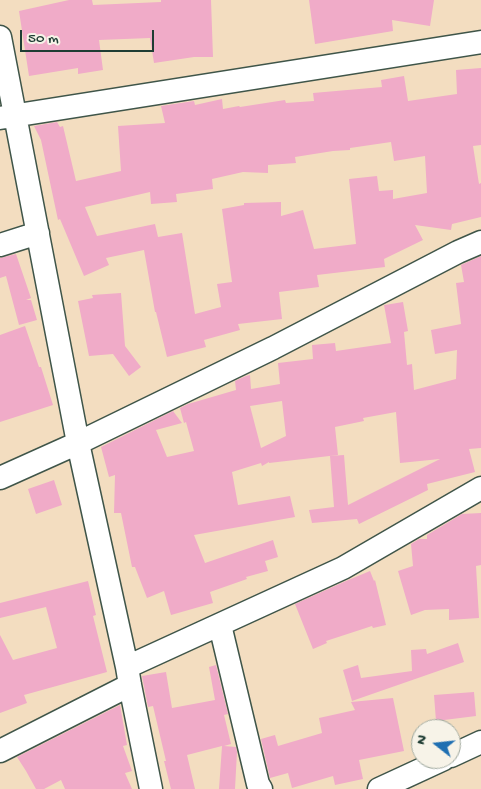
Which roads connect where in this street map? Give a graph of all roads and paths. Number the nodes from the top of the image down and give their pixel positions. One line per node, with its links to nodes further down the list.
1 (0, 37): 3 (street)
2 (481, 42): 3 (street)
3 (8, 117): 4 (street)
4 (38, 233): 6 (street); 7 (street)
5 (481, 242): 7 (street)
6 (0, 245)
7 (78, 442): 8 (street); 11 (street)
8 (0, 478)
9 (481, 488): 10 (street)
10 (220, 625): 11 (street); 17 (street)
11 (128, 676): 13 (street); 16 (street)
12 (481, 742): 14 (street)
13 (0, 751)
14 (461, 751)
15 (422, 769): 18 (street)
16 (151, 789)
17 (261, 789)
18 (379, 789)

